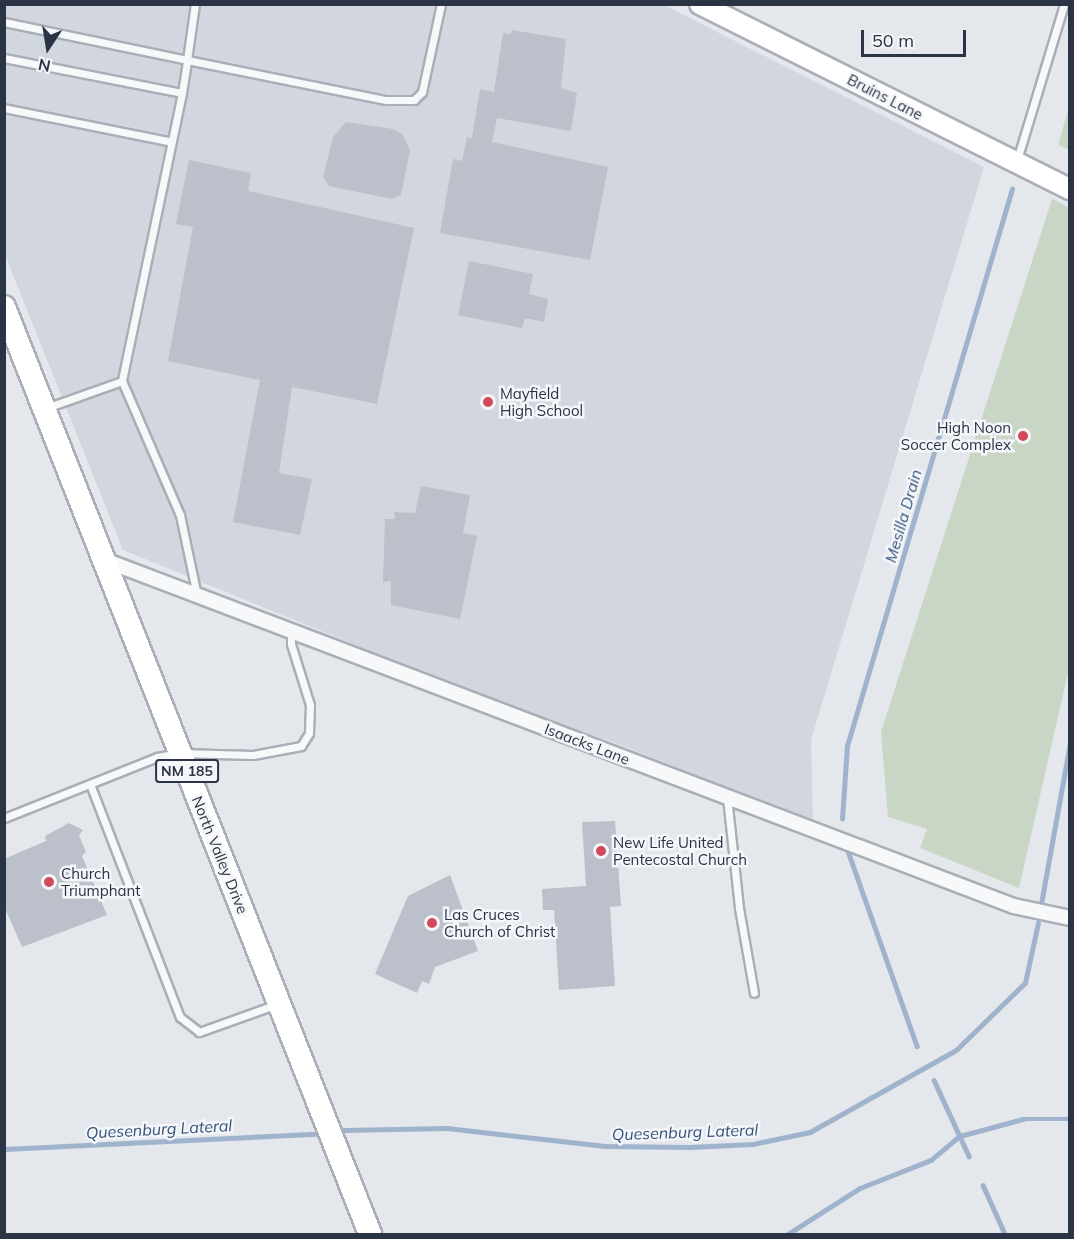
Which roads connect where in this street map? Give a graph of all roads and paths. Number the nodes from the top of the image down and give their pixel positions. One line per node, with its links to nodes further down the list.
1 (195, 4): 7 (lane)
2 (441, 4): 7 (lane)
3 (700, 4): 11 (street, Bruins Lane)
4 (1064, 4): 11 (lane)
5 (4, 22): 7 (lane)
6 (4, 58): 8 (lane)
7 (187, 60): 8 (lane)
8 (182, 93): 10 (lane)
9 (4, 108): 10 (lane)
10 (172, 142): 14 (lane)
11 (1016, 162): 12 (street, Bruins Lane)
12 (1070, 189)
13 (4, 307): 15 (main road, North Valley Drive / NM 185)
14 (122, 381): 15 (lane); 17 (lane)
15 (45, 408): 16 (main road, North Valley Drive / NM 185)
16 (106, 561): 17 (street, Isaacks Lane); 19 (main road, North Valley Drive / NM 185)
17 (197, 596): 18 (street, Isaacks Lane)
18 (291, 631): 19 (lane); 21 (street, Isaacks Lane)
19 (180, 753): 20 (lane); 25 (main road, North Valley Drive / NM 185)
20 (90, 784): 22 (lane); 25 (lane)
21 (727, 797): 23 (street, Isaacks Lane); 24 (lane)
22 (4, 818)
23 (1070, 918)
24 (754, 993)
25 (279, 1003): 26 (main road, North Valley Drive / NM 185)
26 (370, 1234)

